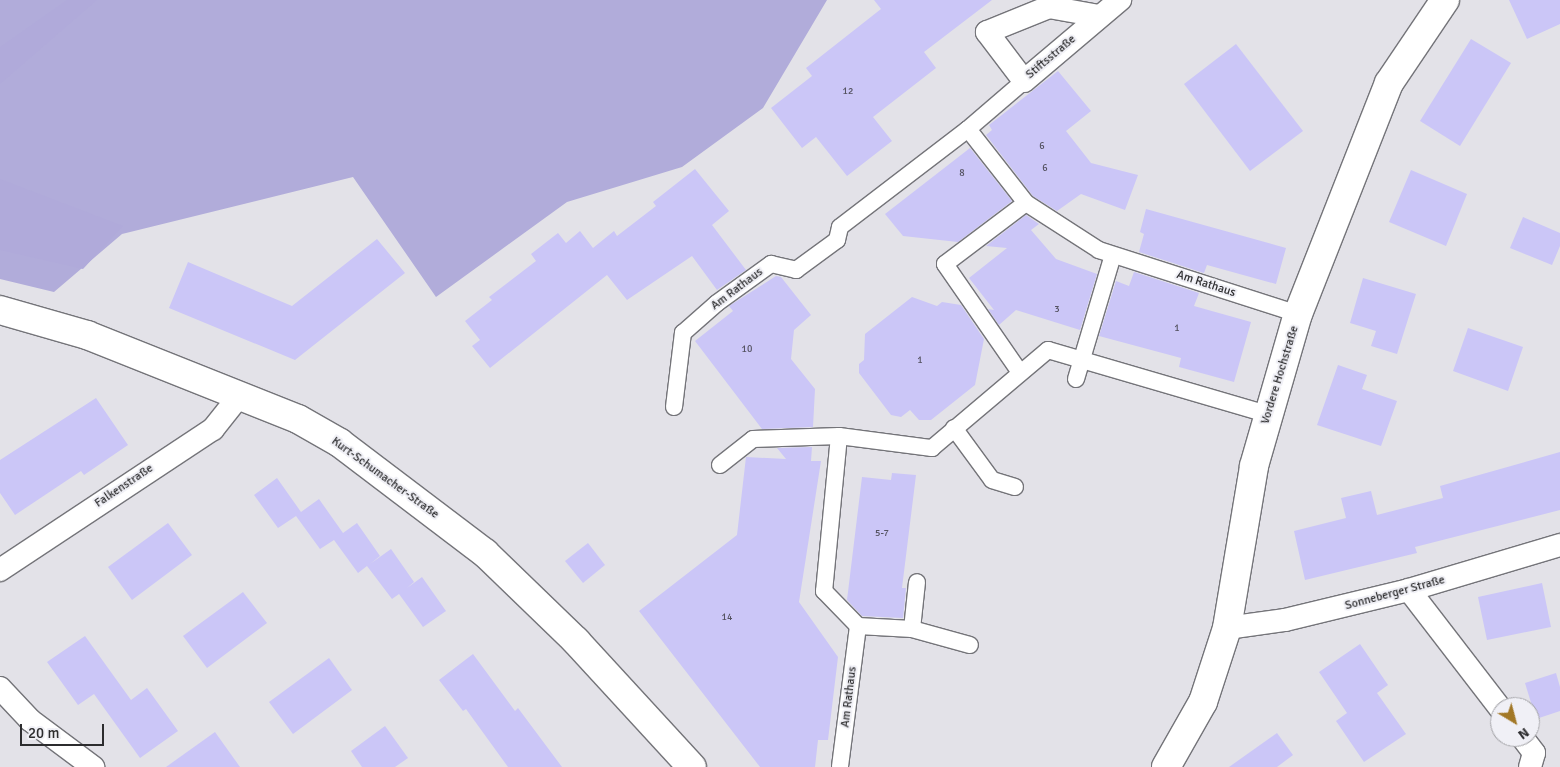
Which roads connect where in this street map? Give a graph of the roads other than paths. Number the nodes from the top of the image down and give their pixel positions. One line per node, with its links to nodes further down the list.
1 (1120, 0): 3 (street, Stiftsstraße)
2 (1446, 0): 9 (street, Vordere Hochstraße)
3 (1099, 16): 4 (street, Stiftsstraße); 4 (street, Stiftsstraße)
4 (1024, 81): 5 (street, Am Rathaus)
5 (968, 129): 6 (street, Am Rathaus); 14 (street, Am Rathaus)
6 (1026, 203): 7 (street, Am Rathaus); 11 (street)
7 (1113, 255): 9 (street, Am Rathaus); 10 (street)
8 (0, 310): 13 (street, Kurt-Schumacher-Straße)
9 (1298, 314): 15 (street, Vordere Hochstraße)
10 (1081, 359): 11 (street); 12 (street); 15 (street)
11 (1020, 371): 16 (street)
12 (1076, 379)
13 (240, 395): 21 (street, Falkenstraße); 32 (street, Kurt-Schumacher-Straße)
14 (674, 407)
15 (1267, 414): 25 (street, Vordere Hochstraße)
16 (954, 428): 17 (street); 19 (street)
17 (839, 436): 18 (street); 24 (street)
18 (720, 465)
19 (1015, 487)
20 (1560, 545): 23 (street, Sonneberger Straße)
21 (0, 570)
22 (917, 582): 26 (street)
23 (1409, 590): 25 (street, Sonneberger Straße); 29 (street)
24 (858, 626): 26 (street); 33 (street, Am Rathaus)
25 (1227, 628): 34 (street, Vordere Hochstraße)
26 (912, 629): 27 (street)
27 (970, 645)
28 (0, 688): 31 (street)
29 (1492, 697)
30 (1530, 747): 35 (street)
31 (89, 766)
32 (692, 767)
33 (840, 767)
34 (1166, 767)
35 (1530, 767)

